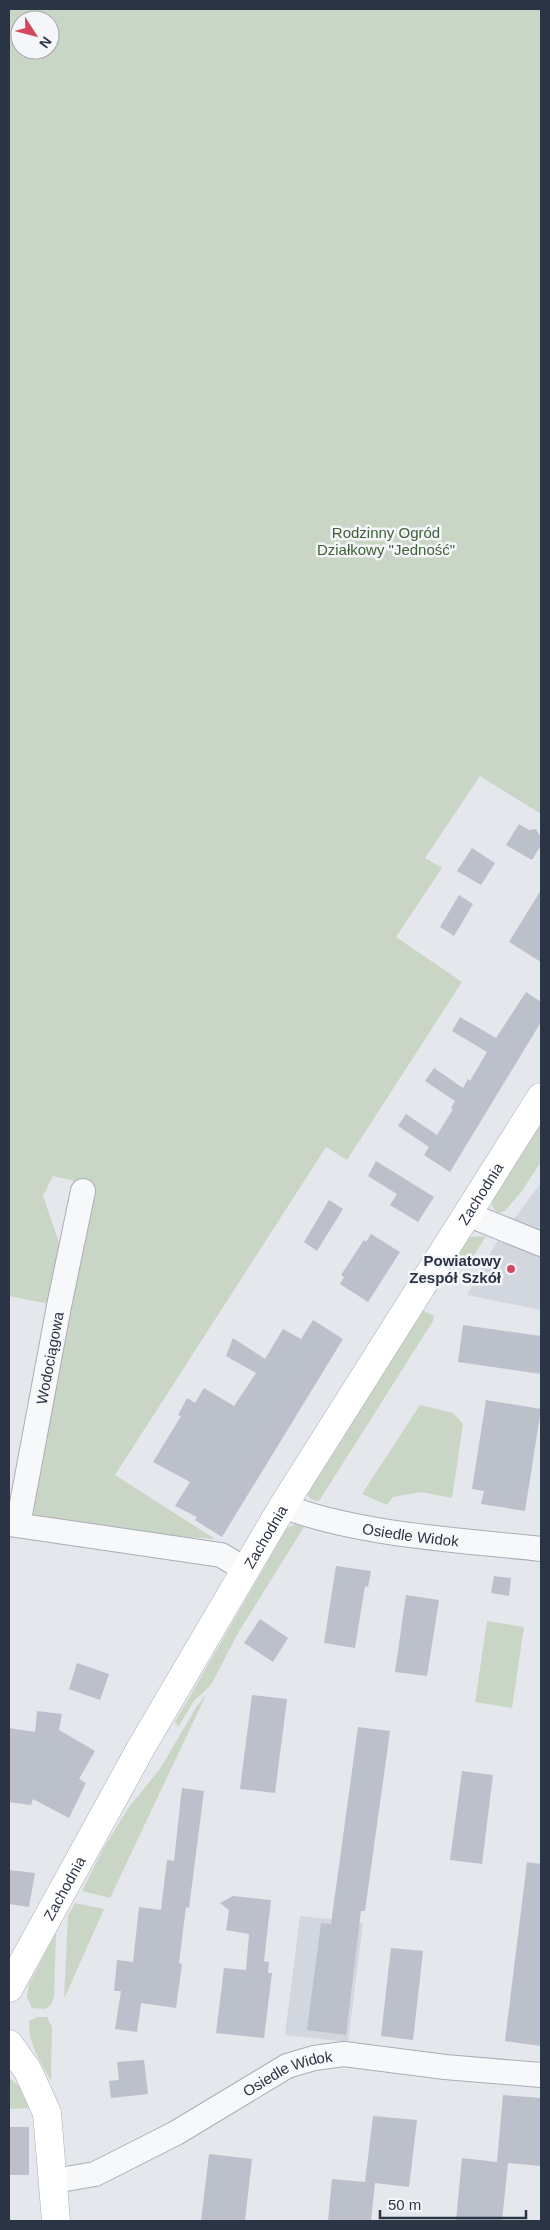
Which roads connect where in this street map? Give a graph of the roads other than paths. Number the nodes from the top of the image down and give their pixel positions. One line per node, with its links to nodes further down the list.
1 (541, 1097): 3 (street, Zachodnia)
2 (83, 1191): 6 (street, Wodociągowa)
3 (467, 1214): 4 (street); 5 (street, Zachodnia)
4 (541, 1244)
5 (283, 1506): 7 (street, Osiedle Widok); 8 (street, Zachodnia)
6 (14, 1524): 8 (street, Wodociągowa)
7 (541, 1549)
8 (246, 1570): 9 (street, Zachodnia)
9 (9, 1988)
10 (9, 2044): 12 (street)
11 (541, 2075): 12 (street, Osiedle Widok)
12 (54, 2181): 13 (street)
13 (56, 2221)

